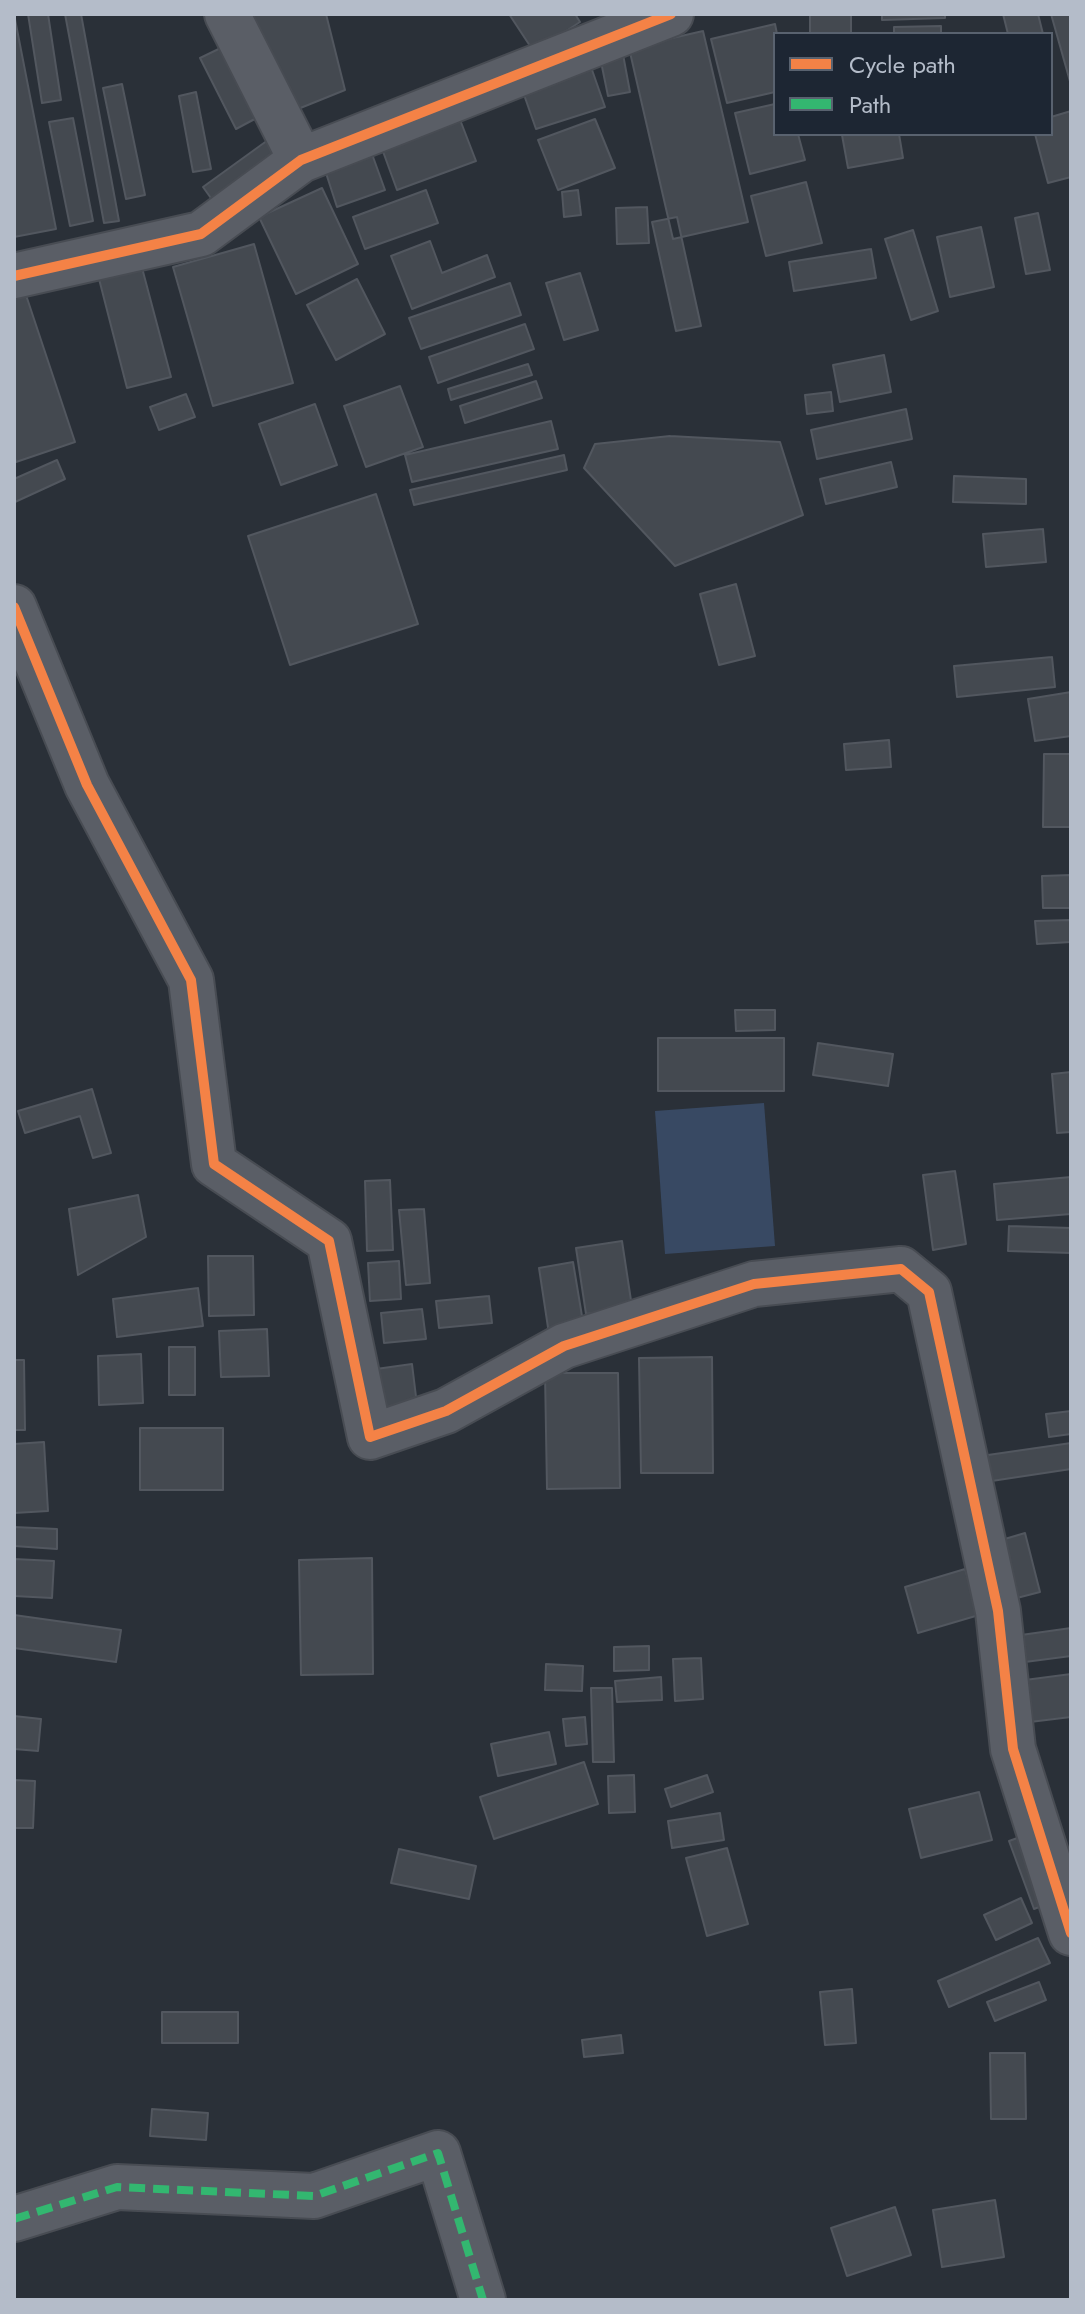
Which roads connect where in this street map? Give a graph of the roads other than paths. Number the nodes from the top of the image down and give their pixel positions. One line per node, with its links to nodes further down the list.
1 (227, 14): 3 (street)
2 (671, 14): 3 (street)
3 (301, 160): 4 (street)
4 (14, 276)
5 (14, 607): 6 (street)
6 (1071, 1933)
7 (14, 2219): 8 (street)
8 (483, 2300)

